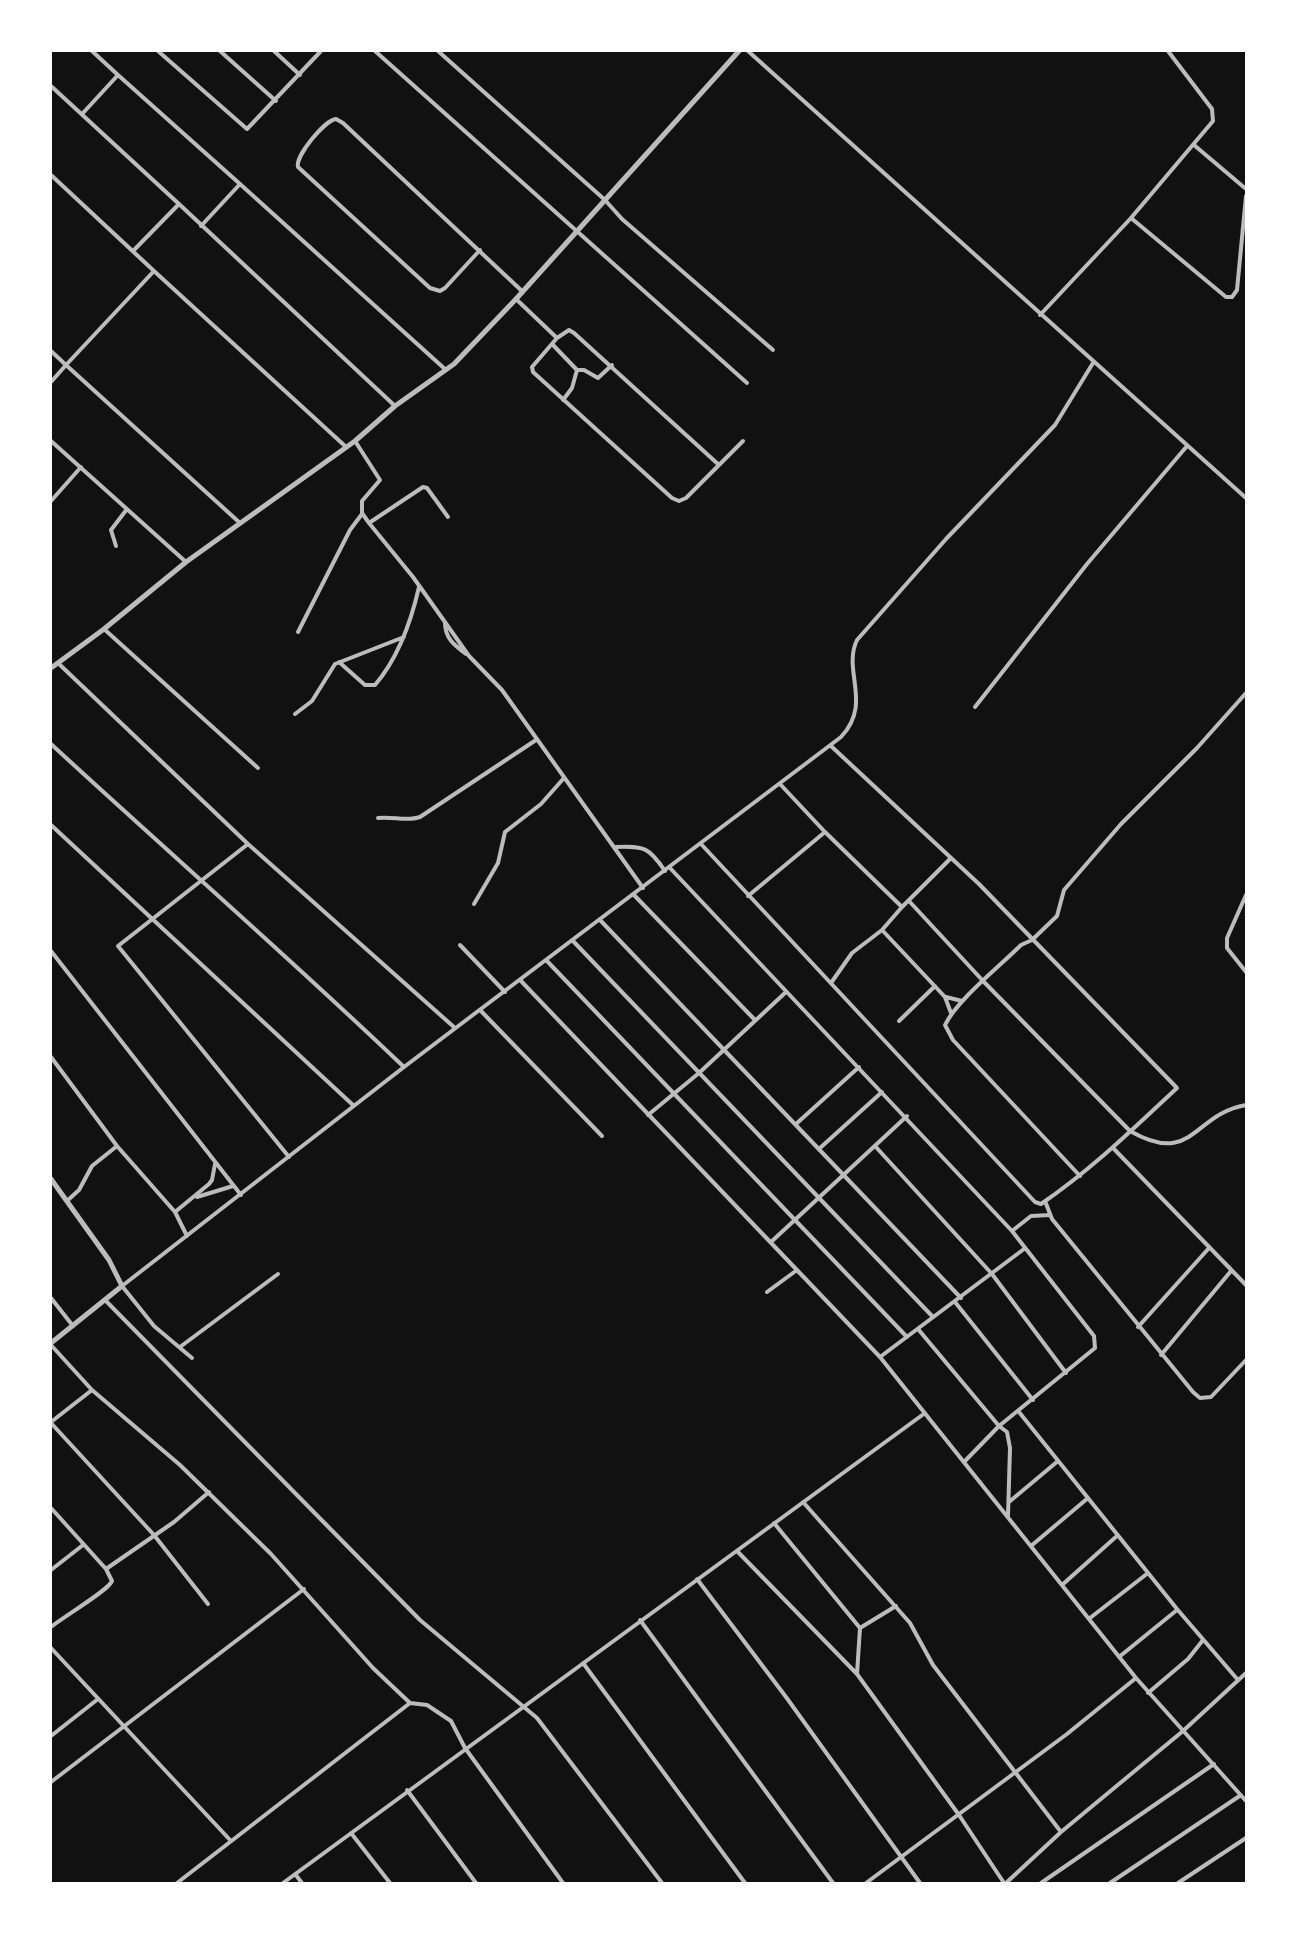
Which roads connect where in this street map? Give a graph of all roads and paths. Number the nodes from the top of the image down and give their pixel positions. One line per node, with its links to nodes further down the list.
1 (92, 51): 11 (street)
2 (158, 51): 14 (street)
3 (219, 51): 14 (street)
4 (274, 51): 12 (street)
5 (321, 51): 12 (street)
6 (375, 51): 25 (street)
7 (438, 51): 21 (street)
8 (740, 51): 21 (street)
9 (748, 51): 31 (street)
10 (1168, 51): 16 (street)
11 (118, 75): 15 (street); 18 (street)
12 (300, 75): 14 (street)
13 (51, 86): 15 (street)
14 (276, 101)
15 (83, 114): 22 (street)
16 (1194, 145): 19 (street); 23 (street)
17 (51, 175): 26 (street)
18 (240, 184): 24 (street); 39 (street)
19 (1246, 189)
20 (1246, 196): 23 (street)
21 (605, 200): 25 (street); 34 (street)
22 (179, 204): 24 (street); 26 (street)
23 (1131, 218): 31 (street)
24 (201, 226): 44 (street)
25 (576, 232): 29 (street); 42 (street)
26 (134, 250): 28 (street)
27 (480, 250): 27 (street); 29 (street)
28 (154, 270): 37 (street); 48 (street)
29 (523, 292): 30 (street)
30 (516, 299): 32 (street); 39 (street)
31 (1040, 315): 36 (street)
32 (558, 338): 33 (street); 38 (street)
33 (552, 344): 40 (street); 43 (street)
34 (773, 350)
35 (51, 351): 37 (street)
36 (1093, 363): 49 (street); 73 (street)
37 (66, 365): 41 (street); 58 (street)
38 (612, 365): 40 (street); 50 (street)
39 (447, 370): 44 (street)
40 (577, 370): 43 (street)
41 (51, 382)
42 (747, 382)
43 (563, 400): 50 (street)
44 (395, 406): 46 (street)
45 (51, 441): 51 (street)
46 (355, 441): 48 (street); 55 (street)
47 (743, 441): 50 (street)
48 (345, 446): 58 (street)
49 (1187, 446): 52 (street); 69 (street)
50 (719, 465)
51 (81, 467): 53 (street); 54 (street)
52 (1246, 498)
53 (51, 501)
54 (127, 509): 59 (street); 60 (street)
55 (362, 513): 57 (street); 63 (street)
56 (448, 517): 57 (street)
57 (369, 523): 61 (street)
58 (241, 524): 60 (street)
59 (116, 546)
60 (186, 562): 62 (street)
61 (419, 586): 64 (street); 71 (street)
62 (104, 629): 66 (street); 74 (street)
63 (298, 632)
64 (404, 637): 65 (street); 65 (street)
65 (339, 662): 70 (street)
66 (58, 663): 67 (street); 80 (street)
67 (51, 668)
68 (1246, 693): 98 (street)
69 (975, 707)
70 (295, 714)
71 (536, 740): 75 (street); 77 (street)
72 (51, 744): 86 (street)
73 (831, 746): 76 (street); 83 (street)
74 (258, 768)
75 (564, 778): 82 (street); 92 (street)
76 (780, 784): 79 (street); 81 (street)
77 (378, 818)
78 (51, 825): 94 (street)
79 (825, 832): 90 (street); 93 (street)
80 (248, 844): 86 (street); 117 (street)
81 (701, 844): 84 (street); 90 (street)
82 (616, 847): 85 (street); 87 (street)
83 (950, 859): 91 (street); 97 (street)
84 (670, 868): 85 (street); 110 (street)
85 (665, 871): 87 (street)
86 (198, 880): 94 (street); 120 (street)
87 (643, 888): 88 (street)
88 (634, 895): 95 (street); 115 (street)
89 (1246, 895): 104 (street)
90 (748, 896): 107 (street)
91 (909, 901): 93 (street); 106 (street)
92 (474, 904)
93 (902, 907): 96 (street)
94 (152, 919): 126 (street); 136 (street)
95 (600, 920): 99 (street); 118 (street)
96 (882, 930): 107 (street); 108 (street)
97 (1024, 931): 98 (street); 101 (street)
98 (1032, 940): 101 (street); 130 (street)
99 (573, 941): 103 (street); 122 (street)
100 (460, 945): 109 (street)
101 (1021, 945): 106 (street)
102 (51, 951): 137 (street)
103 (547, 961): 105 (street); 123 (street)
104 (1246, 972)
105 (520, 981): 109 (street); 127 (street)
106 (984, 982): 112 (street); 130 (street)
107 (831, 983): 146 (street)
108 (935, 986): 111 (street); 116 (street)
109 (505, 992): 113 (street)
110 (786, 992): 115 (street); 121 (street)
111 (945, 997): 112 (street); 114 (street)
112 (963, 1001): 114 (street)
113 (480, 1010): 117 (street); 131 (street)
114 (951, 1013): 139 (street)
115 (754, 1020): 118 (street)
116 (899, 1021)
117 (455, 1028): 120 (street)
118 (722, 1050): 122 (street); 129 (street)
119 (51, 1057): 132 (street)
120 (404, 1067): 126 (street)
121 (860, 1067): 124 (street); 129 (street)
122 (699, 1073): 123 (street); 144 (street)
123 (672, 1092): 127 (street); 149 (street)
124 (882, 1092): 128 (street); 134 (street)
125 (1246, 1105): 130 (street)
126 (354, 1106): 136 (street)
127 (648, 1115): 152 (street)
128 (907, 1116): 133 (street); 150 (street)
129 (796, 1124): 134 (street)
130 (1130, 1131): 135 (street)
131 (602, 1136)
132 (117, 1146): 145 (street); 147 (street)
133 (875, 1146): 138 (street); 158 (street)
134 (820, 1148): 138 (street)
135 (1114, 1149): 139 (street); 153 (street)
136 (289, 1157): 142 (street)
137 (215, 1163): 141 (street); 143 (street)
138 (844, 1176): 144 (street); 163 (street)
139 (1080, 1176): 146 (street)
140 (51, 1179): 145 (street)
141 (233, 1186): 142 (street); 143 (street)
142 (241, 1195): 151 (street)
143 (195, 1198): 147 (street)
144 (820, 1198): 149 (street); 166 (street)
145 (68, 1200): 159 (street)
146 (1045, 1201): 148 (street)
147 (175, 1212): 151 (street)
148 (1050, 1215): 150 (street); 168 (street)
149 (796, 1221): 152 (street); 170 (street)
150 (1012, 1230): 154 (street)
151 (187, 1236): 159 (street)
152 (771, 1242): 155 (street)
153 (1209, 1248): 156 (street); 168 (street)
154 (1024, 1249): 158 (street); 177 (street)
155 (797, 1270): 161 (street); 175 (street)
156 (1231, 1270): 160 (street); 173 (street)
157 (278, 1274): 172 (street)
158 (992, 1274): 163 (street); 177 (street)
159 (122, 1286): 164 (street); 172 (street)
160 (1246, 1286)
161 (767, 1292)
162 (51, 1298): 167 (street)
163 (961, 1298): 165 (street)
164 (105, 1300): 167 (street); 224 (street)
165 (955, 1302): 166 (street); 179 (street)
166 (933, 1317): 169 (street)
167 (73, 1326): 171 (street)
168 (1138, 1327): 173 (street)
169 (918, 1329): 170 (street); 183 (street)
170 (907, 1337): 175 (street)
171 (51, 1344): 178 (street)
172 (180, 1347): 174 (street)
173 (1161, 1355): 176 (street)
174 (192, 1358)
175 (880, 1358): 181 (street)
176 (1246, 1360)
177 (1066, 1372): 179 (street)
178 (92, 1390): 182 (street); 186 (street)
179 (1033, 1400): 180 (street)
180 (1019, 1412): 183 (street); 185 (street)
181 (925, 1413): 184 (street); 188 (street)
182 (51, 1422): 193 (street)
183 (999, 1426): 184 (street); 189 (street)
184 (965, 1461): 191 (street)
185 (1058, 1461): 187 (street); 189 (street)
186 (209, 1492): 193 (street); 203 (street)
187 (1088, 1498): 194 (street); 196 (street)
188 (803, 1502): 192 (street); 205 (street)
189 (1008, 1503): 191 (street)
190 (51, 1508): 195 (street)
191 (1008, 1516): 196 (street)
192 (774, 1523): 197 (street); 210 (street)
193 (154, 1535): 198 (street); 204 (street)
194 (1118, 1535): 200 (street); 202 (street)
195 (83, 1545): 198 (street); 199 (street)
196 (1031, 1546): 202 (street)
197 (737, 1551): 201 (street); 218 (street)
198 (106, 1569): 209 (street)
199 (51, 1570)
200 (1148, 1572): 206 (street); 207 (street)
201 (697, 1579): 208 (street); 240 (street)
202 (1062, 1585): 207 (street)
203 (304, 1589): 223 (street); 225 (street)
204 (208, 1604)
205 (896, 1606): 210 (street); 230 (street)
206 (1177, 1610): 211 (street); 214 (street)
207 (1090, 1618): 214 (street)
208 (640, 1620): 216 (street); 250 (street)
209 (51, 1627)
210 (860, 1628): 218 (street)
211 (1203, 1640): 220 (street); 221 (street)
212 (51, 1648): 213 (street)
213 (57, 1654): 215 (street); 222 (street)
214 (1119, 1656): 219 (street)
215 (51, 1660)
216 (583, 1663): 224 (street); 249 (street)
217 (1246, 1673): 220 (street)
218 (857, 1674): 235 (street)
219 (1136, 1678): 221 (street); 230 (street)
220 (1238, 1680): 226 (street)
221 (1148, 1693): 226 (street)
222 (98, 1699): 225 (street); 227 (street)
223 (410, 1702): 228 (street); 239 (street)
224 (523, 1705): 228 (street); 248 (street)
225 (123, 1726): 231 (street); 239 (street)
226 (1183, 1731): 229 (street); 236 (street)
227 (51, 1736)
228 (465, 1748): 232 (street); 247 (street)
229 (1214, 1764): 233 (street); 254 (street)
230 (1014, 1773): 235 (street); 236 (street)
231 (51, 1782)
232 (407, 1790): 237 (street); 246 (street)
233 (1241, 1795): 234 (street); 255 (street)
234 (1246, 1801)
235 (959, 1815): 240 (street); 253 (street)
236 (1061, 1832): 253 (street)
237 (351, 1833): 241 (street); 245 (street)
238 (1246, 1838): 256 (street)
239 (231, 1841): 242 (street)
240 (901, 1858): 251 (street); 252 (street)
241 (295, 1874): 243 (street); 244 (street)
242 (177, 1883)
243 (283, 1883)
244 (302, 1883)
245 (390, 1883)
246 (476, 1883)
247 (563, 1883)
248 (662, 1883)
249 (745, 1883)
250 (833, 1883)
251 (866, 1883)
252 (920, 1883)
253 (1005, 1883)
254 (1041, 1883)
255 (1110, 1883)
256 (1178, 1883)

